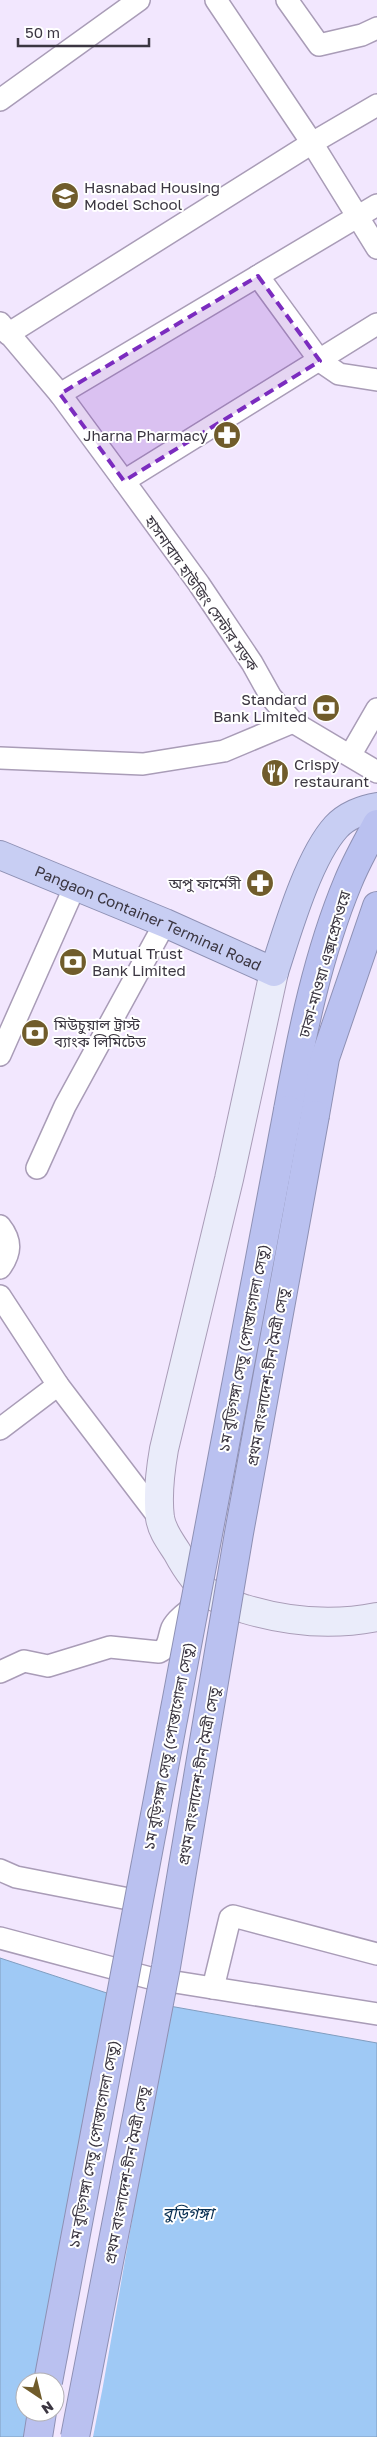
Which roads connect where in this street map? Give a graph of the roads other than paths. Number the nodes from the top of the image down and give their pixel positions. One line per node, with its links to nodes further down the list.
1 (139, 0): 5 (street)
2 (216, 0): 7 (street)
3 (287, 0): 4 (street)
4 (377, 28)
5 (0, 100)
6 (377, 105): 7 (street)
7 (312, 143): 9 (street); 13 (street)
8 (377, 205): 9 (street)
9 (358, 217): 10 (street); 11 (street)
10 (377, 248)
11 (258, 276): 14 (street); 16 (street)
12 (377, 324): 14 (street)
13 (4, 328): 16 (street, হাসনাবাদ হাউজিং সেন্টার সড়ক)
14 (320, 361): 15 (street); 17 (street)
15 (377, 380)
16 (60, 394): 17 (street, হাসনাবাদ হাউজিং সেন্টার সড়ক)
17 (124, 481): 19 (street, হাসনাবাদ হাউজিং সেন্টার সড়ক)
18 (377, 710): 20 (street)
19 (293, 722): 20 (street, হাসনাবাদ হাউজিং সেন্টার সড়ক); 21 (street)
20 (351, 754): 22 (street, হাসনাবাদ হাউজিং সেন্টার সড়ক)
21 (0, 758)
22 (377, 772)
23 (377, 807): 29 (highway, Pangaon Container Terminal Road)
24 (377, 824): 31 (highway, ঢাকা-মাওয়া এক্সপ্রেসওয়ে)
25 (0, 856): 26 (highway, Pangaon Container Terminal Road)
26 (75, 886): 28 (highway, Pangaon Container Terminal Road); 30 (street)
27 (377, 906): 32 (highway, ঢাকা-মাওয়া এক্সপ্রেসওয়ে)
28 (165, 923): 29 (highway, Pangaon Container Terminal Road); 33 (street)
29 (274, 972): 39 (main road)
30 (0, 1055)
31 (288, 1110): 44 (highway, ১ম বুড়িগঙ্গা সেতু (পোস্তাগোলা সেতু), bridge)
32 (315, 1115): 53 (highway, প্রথম বাংলাদেশ-চীন মৈত্রী সেতু, bridge)
33 (37, 1168)
34 (0, 1226): 35 (street)
35 (0, 1268)
36 (0, 1296): 37 (street)
37 (58, 1385): 38 (street); 39 (street)
38 (0, 1429)
39 (160, 1519): 40 (main road)
40 (216, 1598): 41 (main road); 42 (street); 47 (street)
41 (377, 1617)
42 (0, 1672)
43 (0, 1870): 44 (street)
44 (138, 1902): 50 (highway, ১ম বুড়িগঙ্গা সেতু (পোস্তাগোলা সেতু), bridge)
45 (0, 1938): 47 (street)
46 (377, 1954): 48 (street)
47 (150, 1978): 48 (street)
48 (213, 1988): 49 (street)
49 (377, 2014)
50 (50, 2372)
51 (40, 2422): 52 (highway)
52 (38, 2437)
53 (75, 2437)

